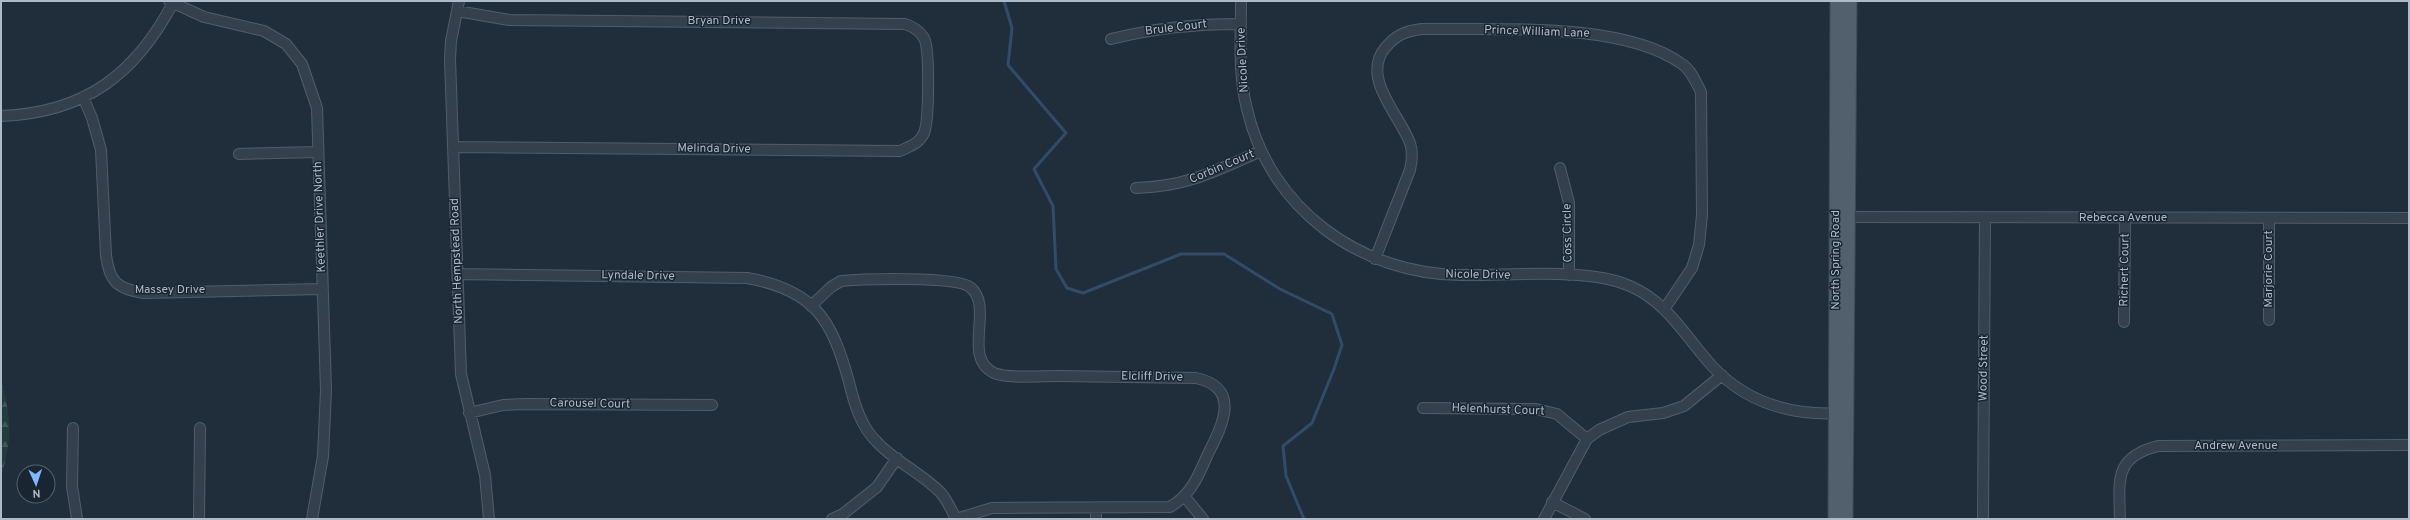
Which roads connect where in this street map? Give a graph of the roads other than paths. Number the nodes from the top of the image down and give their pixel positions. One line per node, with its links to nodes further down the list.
1 (1242, 1): 6 (street, Nicole Drive)
2 (1837, 1): 17 (main road, North Spring Road)
3 (1850, 1): 17 (main road, North Spring Road)
4 (172, 2): 9 (street); 13 (street, Keethler Drive North)
5 (458, 6): 8 (street, Bryan Drive); 11 (street, North Hempstead Road)
6 (1241, 24): 7 (street, Brule Court); 12 (street, Nicole Drive)
7 (1111, 39)
8 (928, 89): 11 (street, Melinda Drive)
9 (83, 98): 10 (street); 25 (street, Massey Drive)
10 (1, 116)
11 (453, 147): 23 (street, North Hempstead Road)
12 (1261, 151): 16 (street, Corbin Court); 22 (street, Nicole Drive)
13 (318, 152): 14 (street); 25 (street, Keethler Drive North)
14 (239, 154)
15 (1560, 168): 24 (street, Coss Circle)
16 (1136, 188)
17 (1842, 217): 18 (street, Rebecca Avenue); 34 (main road, North Spring Road)
18 (1985, 218): 19 (street, Rebecca Avenue); 55 (street, Wood Street)
19 (2125, 218): 21 (street, Rebecca Avenue); 29 (street, Richert Court)
20 (2409, 218): 21 (street, Rebecca Avenue)
21 (2270, 219): 28 (street, Marjorie Court)
22 (1375, 260): 24 (street, Nicole Drive); 27 (street, Prince William Lane)
23 (458, 274): 26 (street, Lyndale Drive); 33 (street, North Hempstead Road)
24 (1568, 275): 27 (street, Nicole Drive)
25 (322, 288): 45 (street, Keethler Drive North)
26 (811, 306): 39 (street, Lyndale Drive); 40 (street, Elcliff Drive)
27 (1665, 308): 30 (street, Nicole Drive)
28 (2269, 320)
29 (2124, 322)
30 (1722, 375): 34 (street, Nicole Drive); 37 (street)
31 (712, 405): 33 (street, Carousel Court)
32 (1423, 408): 37 (street, Helenhurst Court)
33 (469, 413): 46 (street, North Hempstead Road)
34 (1841, 413): 53 (main road, North Spring Road); 54 (main road, North Spring Road)
35 (73, 428): 43 (street)
36 (200, 428): 44 (street)
37 (1587, 439): 41 (street)
38 (2409, 445): 56 (street, Andrew Avenue)
39 (897, 458): 47 (street); 48 (street, Lyndale Drive)
40 (1185, 497): 42 (street); 50 (street)
41 (1552, 502): 51 (street); 52 (street)
42 (1096, 508): 48 (street); 49 (street)
43 (77, 519)
44 (199, 519)
45 (312, 519)
46 (489, 519)
47 (832, 519)
48 (956, 519)
49 (1096, 519)
50 (1203, 519)
51 (1544, 519)
52 (1585, 519)
53 (1835, 519)
54 (1846, 519)
55 (1983, 519)
56 (2120, 519)

